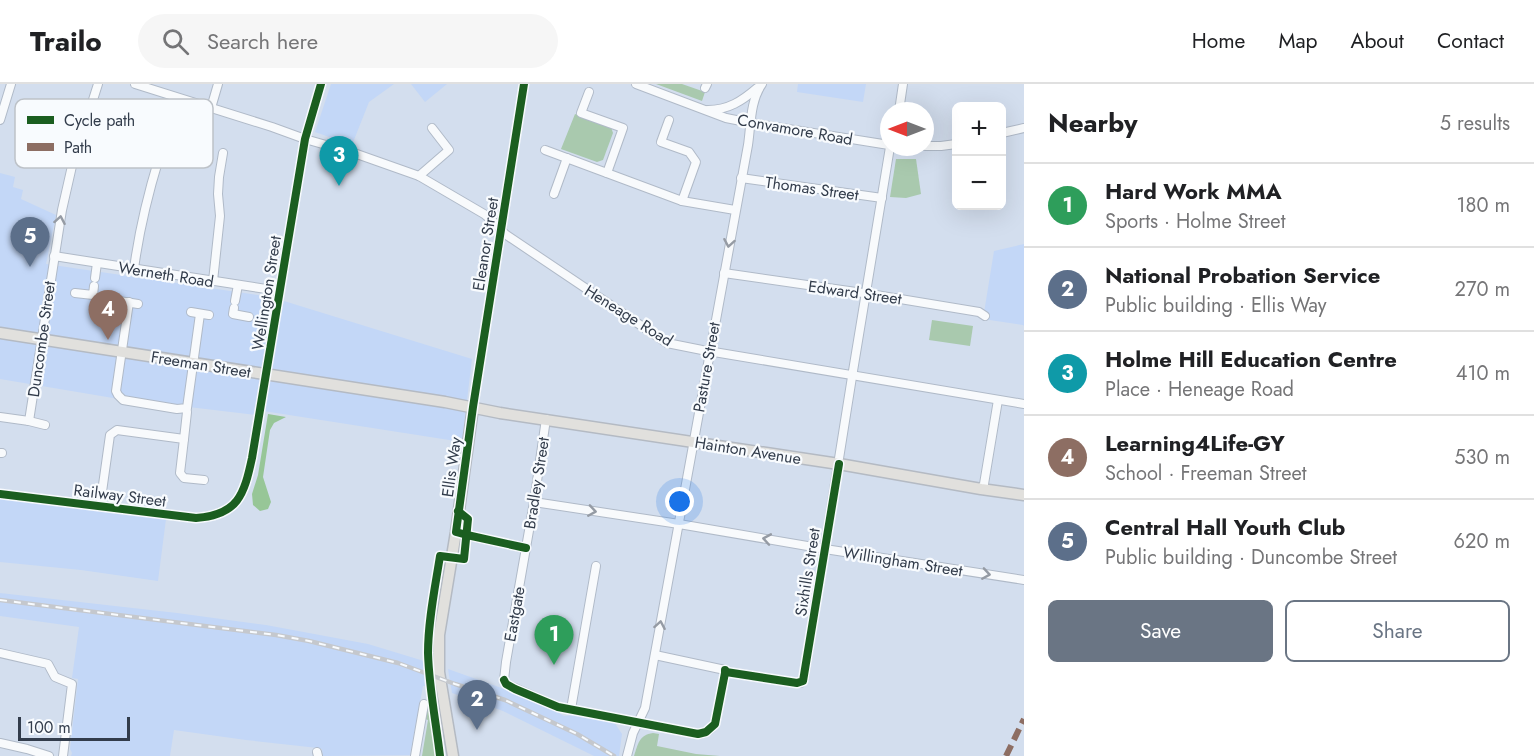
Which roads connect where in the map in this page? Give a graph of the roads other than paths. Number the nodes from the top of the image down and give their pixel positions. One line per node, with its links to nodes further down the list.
1 (11, 84): 17 (street)
2 (98, 84): 11 (street, Duncombe Street, one-way to 2)
3 (135, 84): 12 (street, Heneage Road)
4 (218, 84): 13 (street)
5 (321, 84): 23 (street, Wellington Street)
6 (524, 84): 40 (street, Eleanor Street)
7 (636, 84): 16 (street, Convamore Road)
8 (762, 84): 16 (street, Convamore Road); 19 (street, Pasture Street)
9 (903, 84): 14 (street)
10 (589, 92): 33 (street)
11 (93, 99)
12 (182, 99)
13 (213, 101)
14 (900, 102)
15 (213, 109): 23 (street, Heneage Road)
16 (701, 109): 19 (street, Convamore Road)
17 (0, 120)
18 (669, 120): 38 (street)
19 (751, 123): 24 (street, Convamore Road); 35 (street, Pasture Street)
20 (432, 128): 34 (street)
21 (1024, 128): 22 (street)
22 (1006, 133)
23 (305, 139): 34 (street, Heneage Road); 47 (street, Wellington Street)
24 (880, 144)
25 (952, 145): 26 (street)
26 (934, 146)
27 (545, 150): 30 (street)
28 (223, 153): 45 (street)
29 (888, 156): 37 (street, Sixhills Street)
30 (567, 158): 33 (street); 36 (street)
31 (72, 168): 41 (street, Duncombe Street, one-way to 31)
32 (156, 168): 43 (street)
33 (607, 173): 38 (street)
34 (419, 176): 40 (street, Heneage Road)
35 (741, 178): 37 (street, Thomas Street); 39 (street, Pasture Street)
36 (554, 194)
37 (882, 198): 49 (street, Sixhills Street)
38 (682, 201): 39 (street)
39 (735, 210): 44 (street, Pasture Street, one-way to 44)
40 (501, 229): 56 (street, Heneage Road); 63 (street, Eleanor Street)
41 (54, 256): 42 (street, Werneth Road); 55 (street, Duncombe Street)
42 (98, 263): 43 (street, Werneth Road); 48 (street)
43 (134, 268): 45 (street, Werneth Road)
44 (723, 273): 49 (street, Edward Street); 56 (street, Pasture Street)
45 (213, 281): 46 (street, Werneth Road)
46 (238, 285): 47 (street, Werneth Road); 53 (street)
47 (279, 291): 59 (street, Wellington Street)
48 (75, 293)
49 (866, 294): 52 (street, Edward Street); 60 (street, Sixhills Street)
50 (119, 301): 57 (street)
51 (200, 314): 58 (street)
52 (985, 316)
53 (249, 317)
54 (0, 333): 55 (main road, Freeman Street)
55 (41, 340): 57 (main road, Freeman Street); 67 (street, Duncombe Street)
56 (708, 351): 60 (street, Heneage Road); 70 (street, Pasture Street)
57 (122, 352): 58 (main road, Freeman Street); 64 (street)
58 (193, 363): 59 (main road, Freeman Street); 64 (street)
59 (267, 374): 63 (main road, Freeman Street); 77 (street, Wellington Street)
60 (852, 375): 61 (street, Heneage Road); 71 (street, Sixhills Street)
61 (998, 400): 62 (street, Heneage Road); 73 (street)
62 (1024, 404)
63 (473, 407): 66 (main road, Hainton Avenue); 80 (main road, Ellis Way)
64 (188, 408): 69 (street)
65 (0, 417): 67 (street)
66 (546, 419): 70 (main road, Hainton Avenue); 76 (street, Bradley Street)
67 (29, 421): 68 (street)
68 (45, 425)
69 (184, 439): 72 (street); 78 (street)
70 (692, 442): 71 (main road, Hainton Avenue); 79 (street, Pasture Street)
71 (839, 464): 73 (main road, Hainton Avenue); 82 (street, Sixhills Street)
72 (204, 480)
73 (981, 489): 75 (main road, Hainton Avenue)
74 (0, 494): 78 (street, Railway Street)
75 (1024, 495)
76 (534, 502): 79 (street, Willingham Street, one-way to 79); 81 (street, Bradley Street)
77 (235, 504): 78 (street, Railway Street)
78 (100, 506)
79 (679, 524): 82 (street, Willingham Street, one-way to 79); 86 (street, Pasture Street, one-way to 79)
80 (456, 532): 81 (street); 95 (main road, Ellis Way)
81 (526, 548): 89 (street, Eastgate)
82 (825, 549): 84 (street, Willingham Street, one-way to 84); 87 (street, Sixhills Street)
83 (596, 566): 89 (street)
84 (1024, 580)
85 (0, 653): 93 (street)
86 (655, 655): 87 (street); 90 (street, Pasture Street)
87 (725, 671): 90 (street)
88 (424, 704): 94 (street)
89 (571, 709): 90 (street)
90 (639, 723): 96 (street, Pasture Street)
91 (0, 743): 92 (street)
92 (49, 756)
93 (63, 756)
94 (415, 756)
95 (453, 756)
96 (627, 756)

